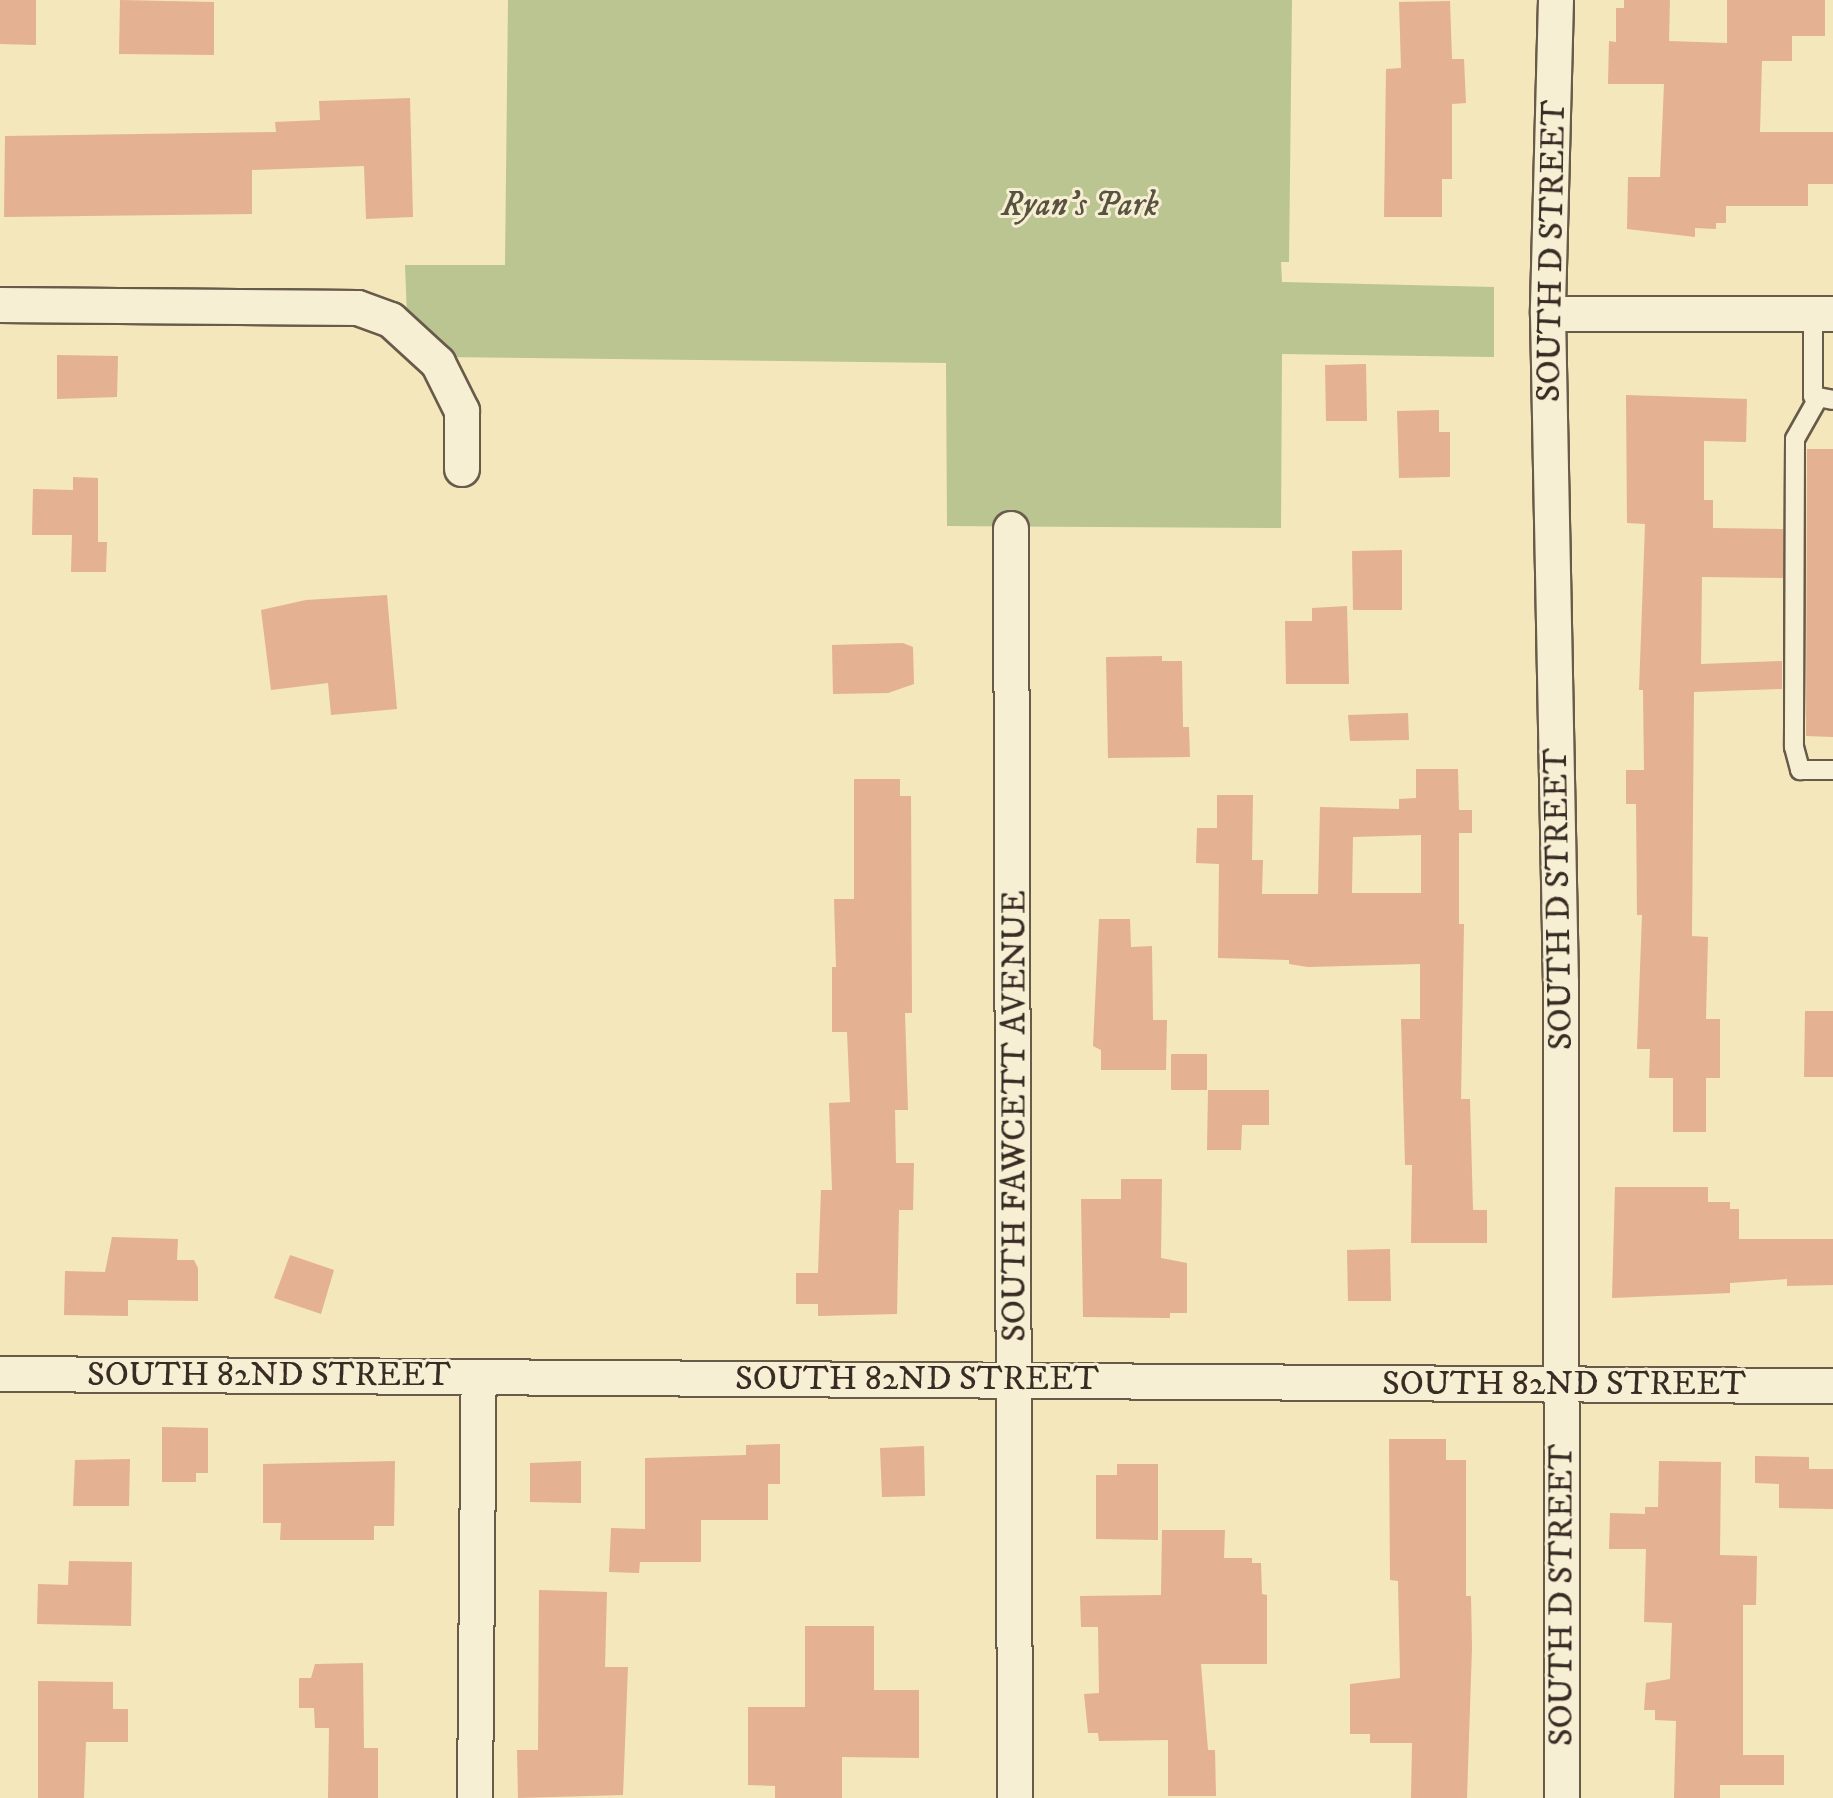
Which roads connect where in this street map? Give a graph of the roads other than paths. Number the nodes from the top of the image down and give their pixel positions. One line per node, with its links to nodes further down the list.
1 (1556, 0): 3 (street, SOUTH D STREET)
2 (0, 305): 6 (street)
3 (1548, 314): 4 (street); 12 (street, SOUTH D STREET)
4 (1823, 314): 5 (lane)
5 (1825, 400): 8 (lane)
6 (462, 469)
7 (1011, 529): 11 (street, SOUTH FAWCETT AVENUE)
8 (1833, 770)
9 (0, 1374): 10 (street, SOUTH 82ND STREET)
10 (479, 1377): 11 (street, SOUTH 82ND STREET); 14 (street)
11 (1017, 1381): 12 (street, SOUTH 82ND STREET); 15 (street, SOUTH FAWCETT AVENUE)
12 (1563, 1385): 13 (street, SOUTH 82ND STREET); 16 (street, SOUTH D STREET)
13 (1833, 1386)
14 (475, 1798)
15 (1015, 1798)
16 (1562, 1798)

